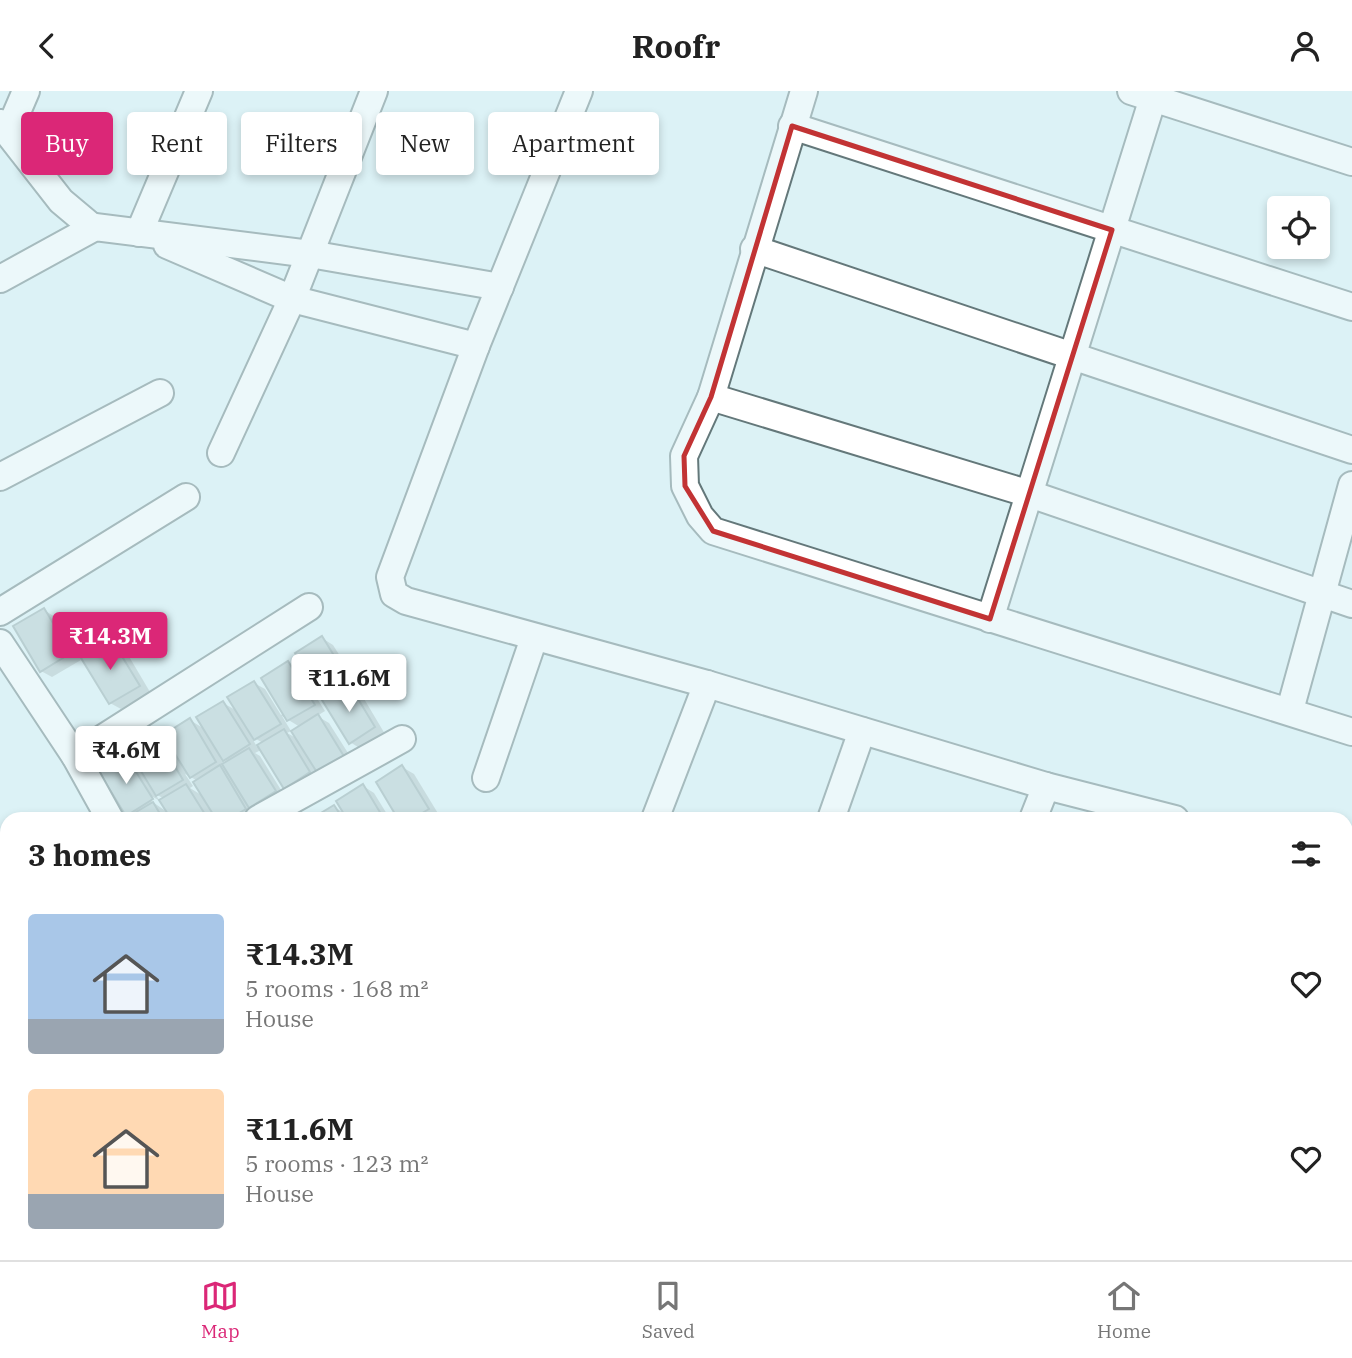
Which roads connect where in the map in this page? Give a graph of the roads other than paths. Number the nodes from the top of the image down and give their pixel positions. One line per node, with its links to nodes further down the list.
1 (26, 91): 8 (street)
2 (199, 91): 12 (street)
3 (374, 91): 14 (street)
4 (579, 91): 16 (street)
5 (804, 91): 7 (street)
6 (1142, 95): 9 (street); 11 (street)
7 (792, 126): 11 (street); 13 (street)
8 (4, 128): 10 (street)
9 (1352, 162)
10 (92, 227): 12 (street); 15 (street)
11 (1112, 230): 18 (street); 20 (street)
12 (139, 233): 14 (street); 17 (street)
13 (754, 249): 20 (street); 22 (street)
14 (310, 254): 16 (street); 17 (street)
15 (0, 279)
16 (500, 287): 19 (street)
17 (292, 299): 19 (street); 24 (street)
18 (1352, 307)
19 (476, 346): 34 (street)
20 (1072, 356): 23 (street); 27 (street)
21 (160, 393): 25 (street)
22 (711, 397): 27 (street); 33 (street)
23 (1352, 450)
24 (222, 453)
25 (0, 477)
26 (1352, 485): 29 (street)
27 (1030, 494): 29 (street); 33 (street)
28 (186, 497): 32 (street)
29 (1322, 593): 30 (street); 37 (street)
30 (1352, 604)
31 (309, 607): 41 (street)
32 (0, 612)
33 (990, 619): 37 (street)
34 (534, 638): 36 (street); 42 (street)
35 (0, 643): 41 (street)
36 (707, 684): 38 (street); 46 (street)
37 (1290, 710): 39 (street)
38 (862, 731): 43 (street); 47 (street)
39 (1352, 732)
40 (402, 739): 45 (street)
41 (75, 756): 44 (street)
42 (486, 778)
43 (1046, 786): 48 (street); 49 (street)
44 (106, 812)
45 (271, 812)
46 (658, 812)
47 (833, 812)
48 (1036, 812)
49 (1148, 812)

